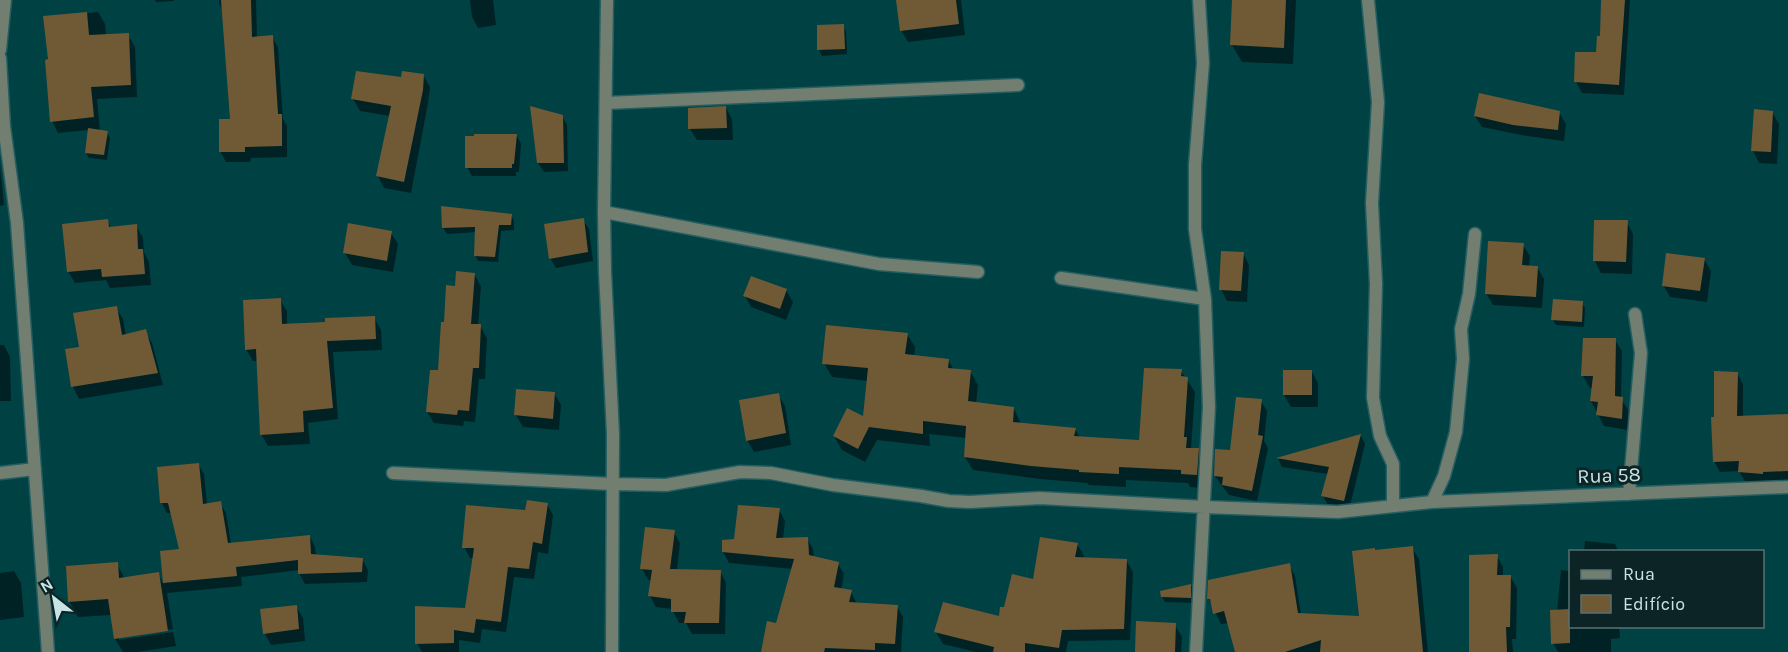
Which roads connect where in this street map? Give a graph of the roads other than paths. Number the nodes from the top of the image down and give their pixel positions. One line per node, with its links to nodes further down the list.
1 (5, 0): 5 (street)
2 (607, 0): 8 (street)
3 (1199, 0): 15 (street)
4 (1368, 0): 24 (street)
5 (0, 50)
6 (0, 58): 9 (street)
7 (1018, 85): 8 (street)
8 (606, 103): 11 (street)
9 (14, 201): 10 (street); 17 (street)
10 (0, 202)
11 (604, 212): 13 (street); 20 (street)
12 (1475, 234): 23 (street)
13 (978, 272)
14 (1060, 278): 15 (street)
15 (1204, 299): 25 (street)
16 (1635, 314): 22 (street)
17 (35, 469): 18 (street); 26 (street)
18 (0, 473)
19 (393, 473): 20 (street, Rua 58)
20 (612, 484): 25 (street, Rua 58); 27 (street)
21 (1788, 488): 22 (street, Rua 58)
22 (1629, 494): 23 (street, Rua 58)
23 (1432, 502): 24 (street, Rua 58)
24 (1393, 506): 25 (street, Rua 58)
25 (1204, 507): 28 (street)
26 (48, 652)
27 (612, 652)
28 (1196, 652)

